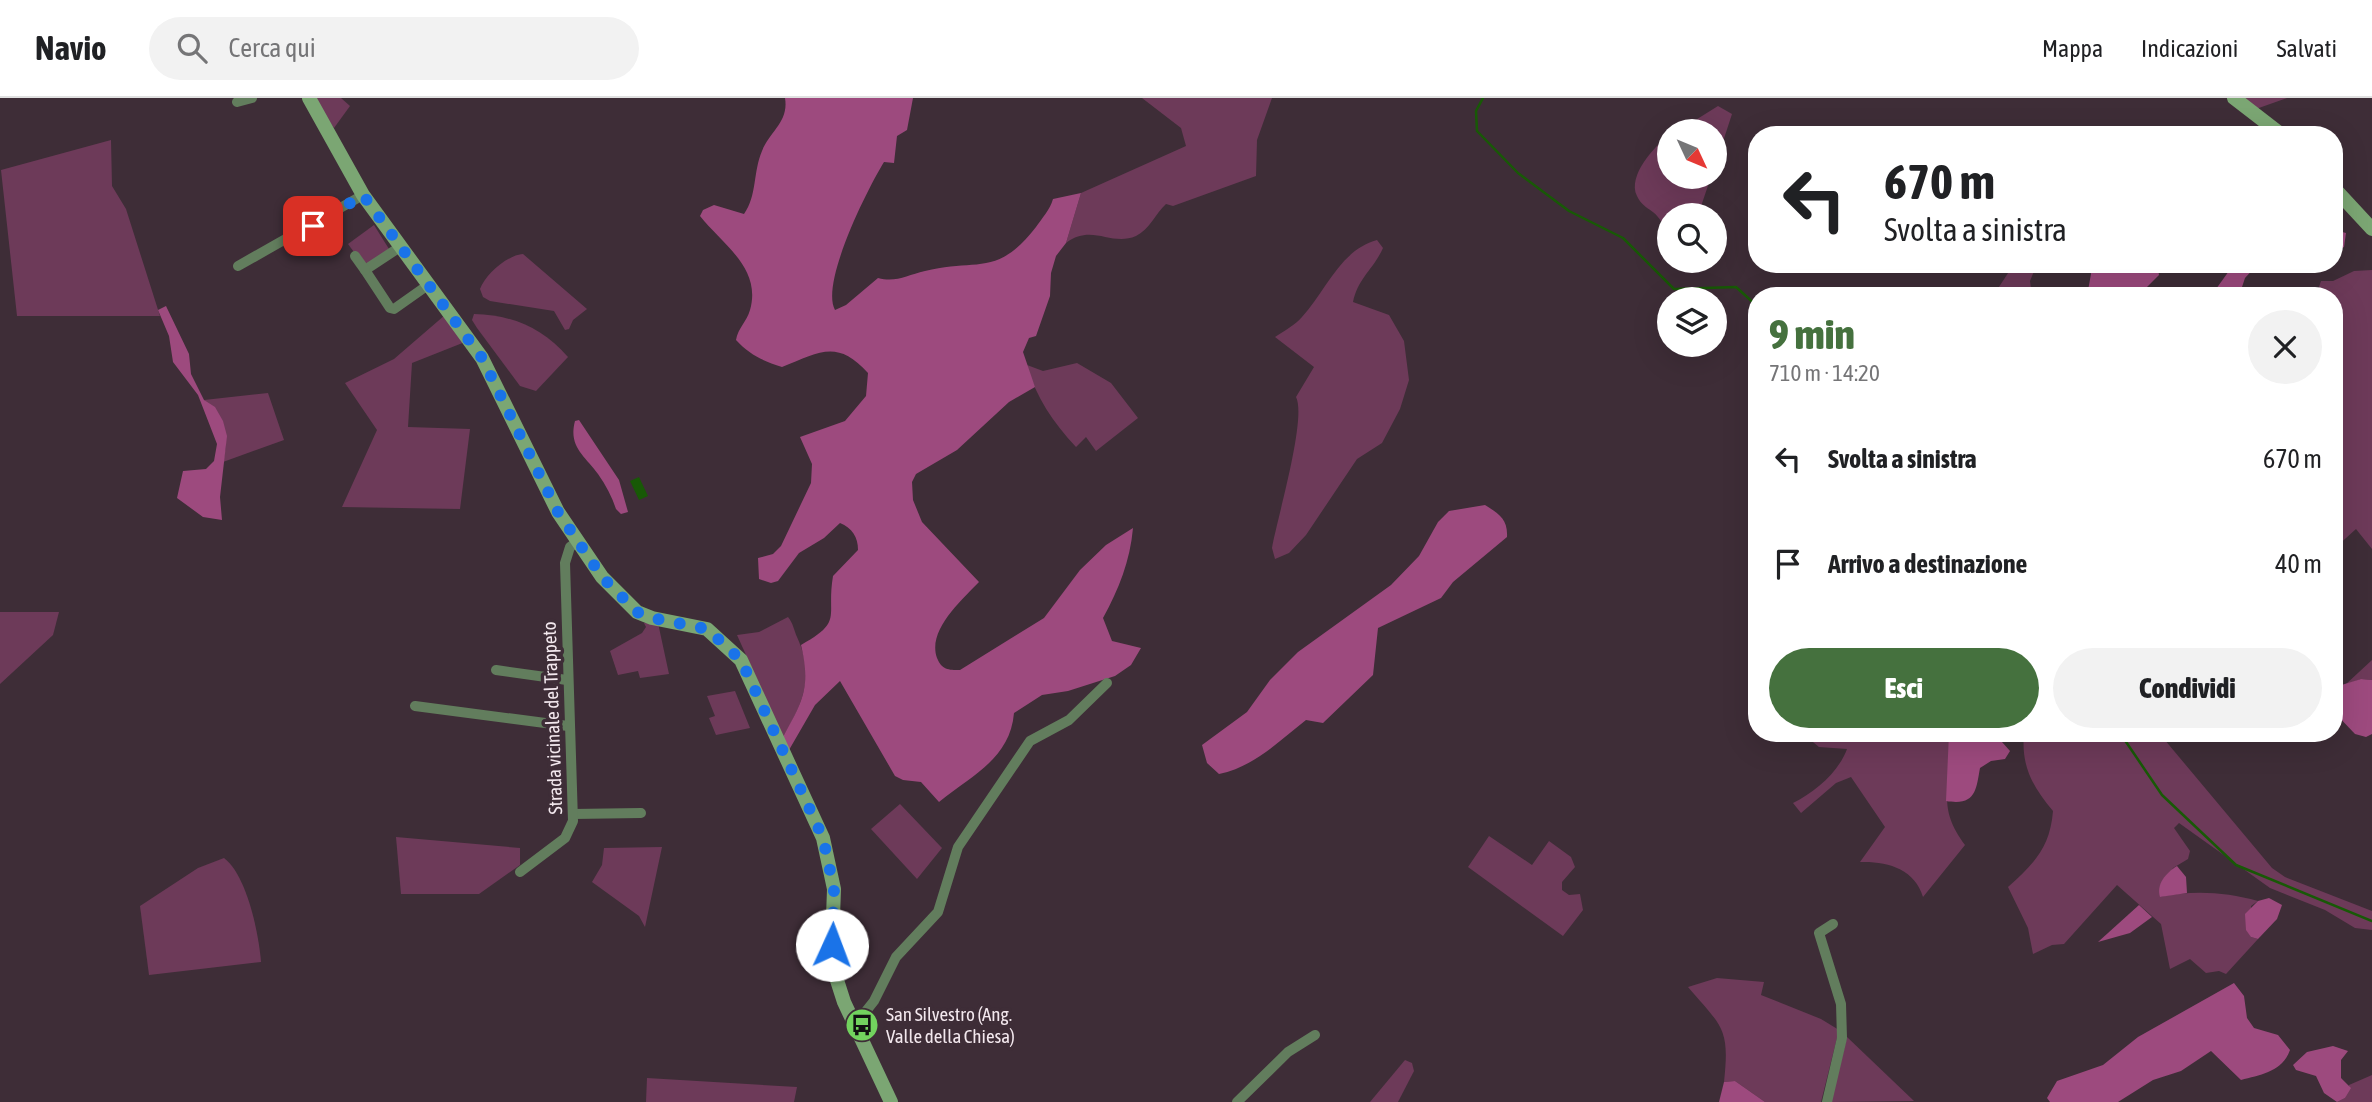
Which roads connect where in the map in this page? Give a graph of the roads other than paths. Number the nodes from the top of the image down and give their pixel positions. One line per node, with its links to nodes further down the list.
1 (252, 98): 4 (street)
2 (309, 98): 6 (street)
3 (2234, 98): 5 (street)
4 (237, 102)
5 (2270, 126)
6 (363, 195): 9 (street); 11 (street)
7 (2343, 198): 8 (street)
8 (2372, 229)
9 (400, 247): 12 (street); 13 (street)
10 (355, 256): 12 (street)
11 (238, 266)
12 (365, 270): 13 (street)
13 (428, 285): 14 (street)
14 (576, 543): 16 (street, Strada vicinale del Trappeto); 24 (street)
15 (496, 670): 16 (street)
16 (567, 680): 19 (street, Strada vicinale del Trappeto)
17 (1107, 683): 24 (street)
18 (415, 706): 19 (street)
19 (568, 726): 21 (street, Strada vicinale del Trappeto)
20 (641, 813): 21 (street)
21 (573, 814): 22 (street, Strada vicinale del Trappeto)
22 (520, 872)
23 (1833, 924): 28 (street)
24 (855, 1025): 26 (street)
25 (1315, 1035): 27 (street)
26 (891, 1102)
27 (1237, 1102)
28 (1827, 1102)

